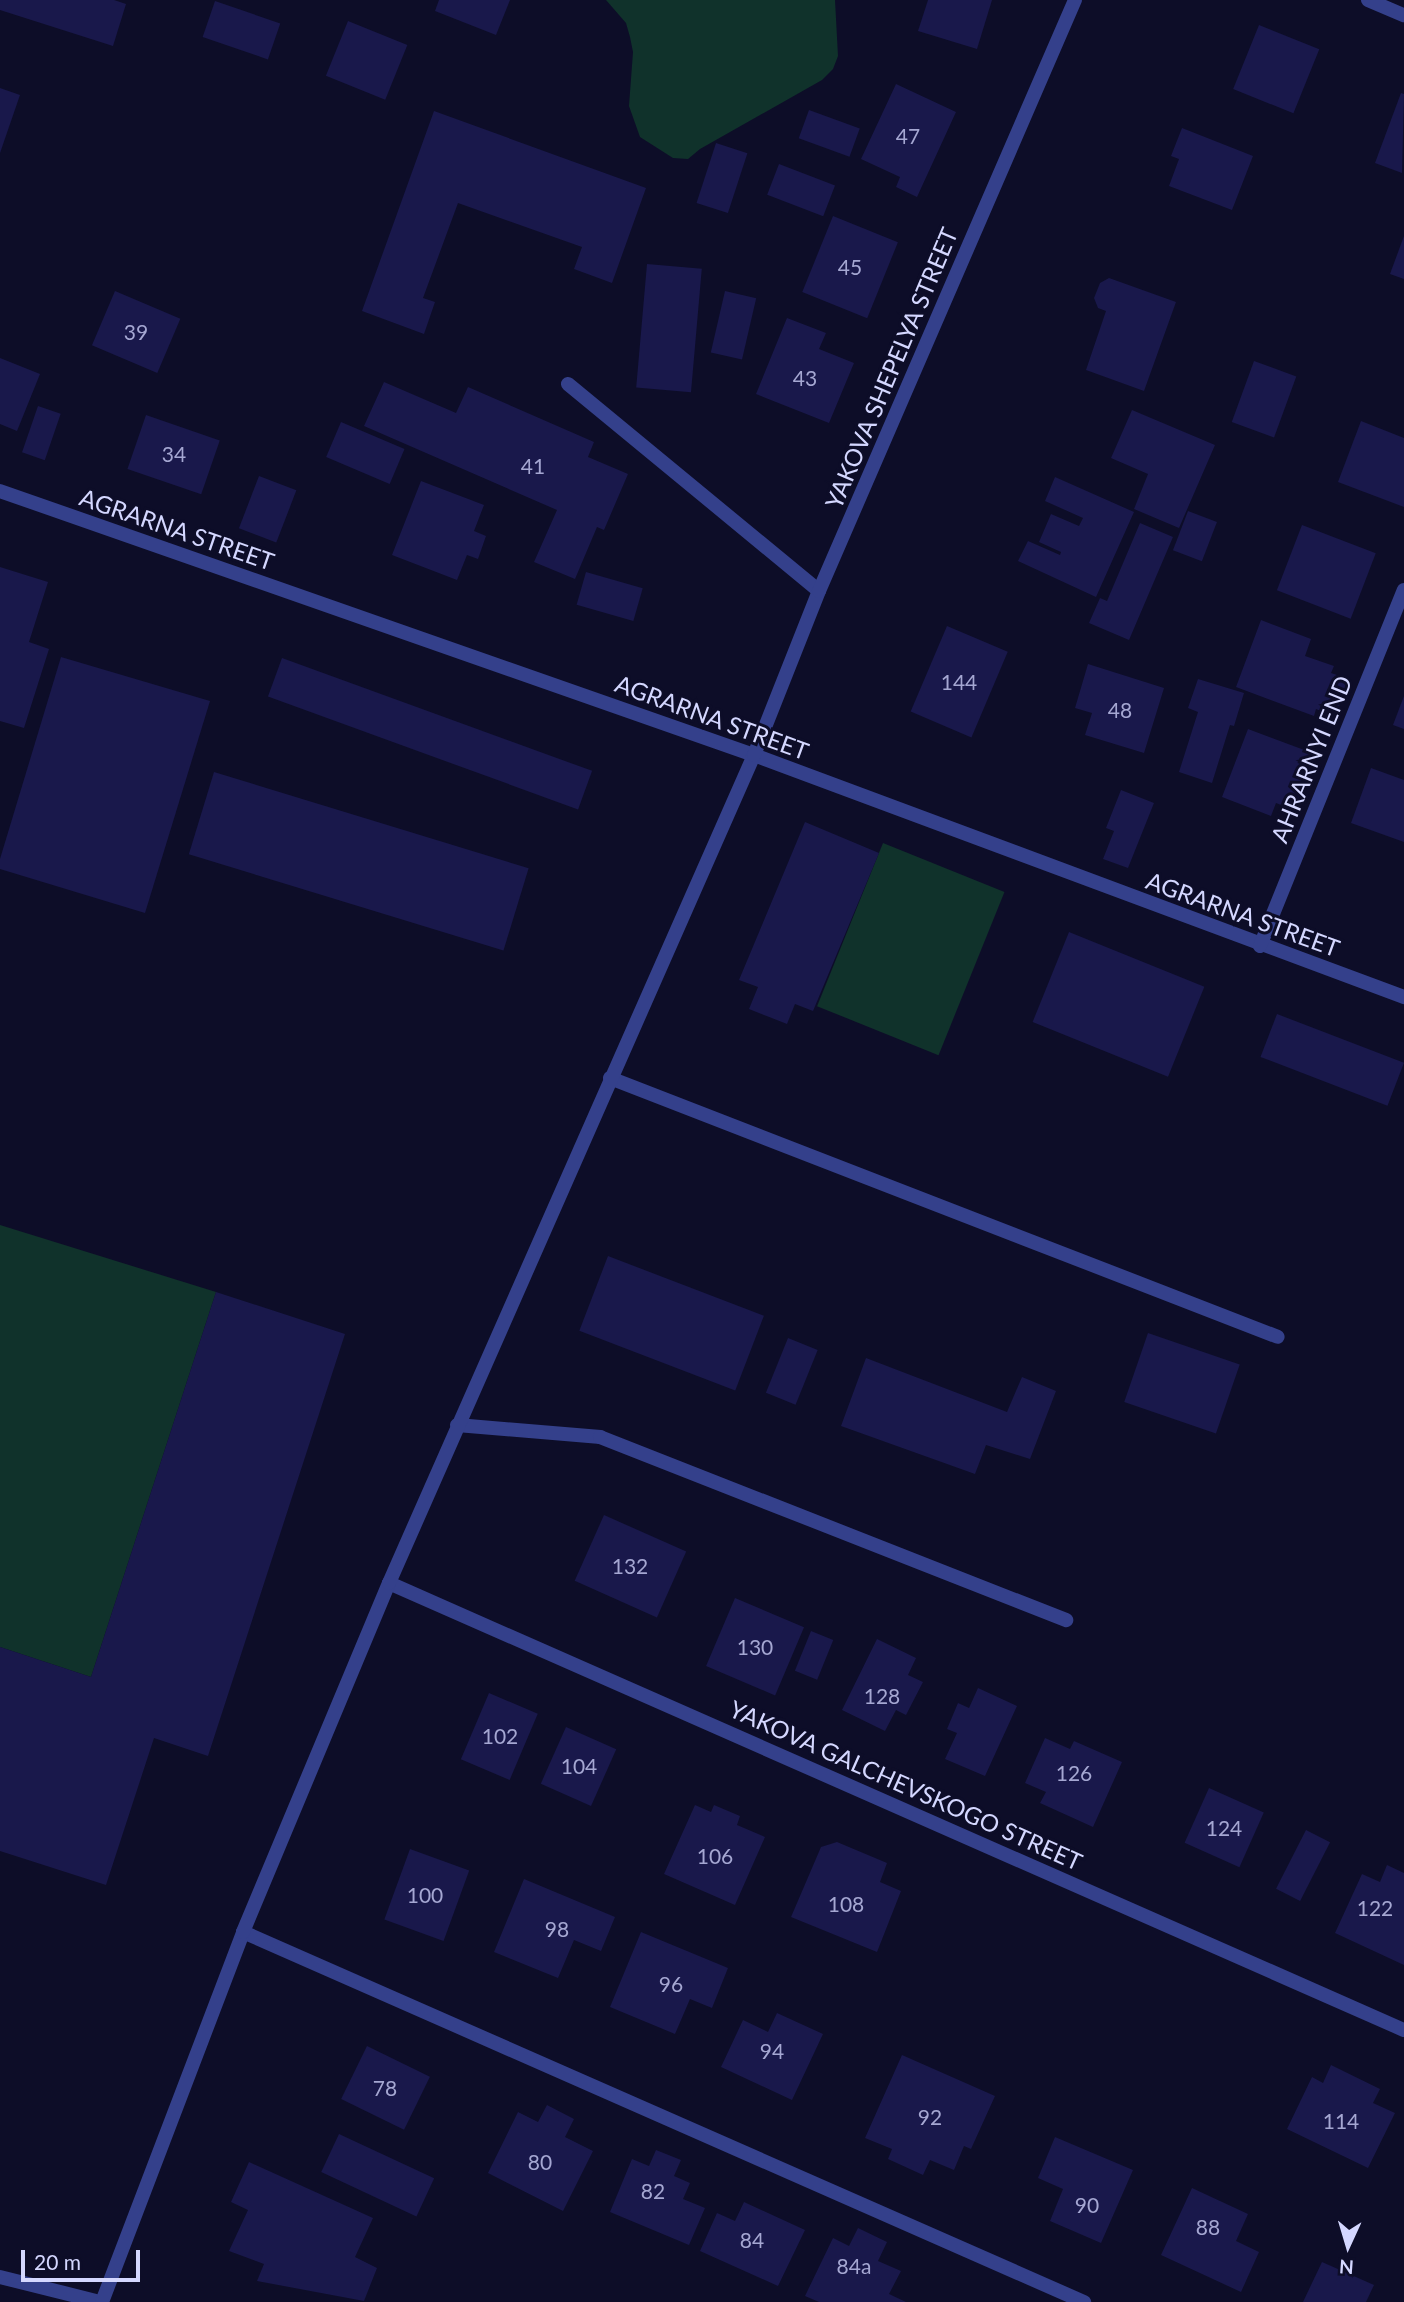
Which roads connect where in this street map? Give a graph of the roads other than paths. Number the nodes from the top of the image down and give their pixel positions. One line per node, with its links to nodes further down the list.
1 (1075, 0): 7 (street, YAKOVA SHEPELYA STREET)
2 (1368, 0): 3 (street)
3 (1404, 15)
4 (568, 384): 7 (street)
5 (0, 491): 8 (street, AGRARNA STREET)
6 (1404, 590): 9 (street, AHRARNYI END)
7 (819, 591): 8 (street, YAKOVA SHEPELYA STREET)
8 (754, 755): 9 (street, AGRARNA STREET); 11 (street, YAKOVA SHEPELYA STREET)
9 (1260, 946): 10 (street, AGRARNA STREET)
10 (1404, 997)
11 (610, 1078): 12 (street); 13 (street, YAKOVA SHEPELYA STREET)
12 (1278, 1337)
13 (457, 1425): 14 (street, YAKOVA SHEPELYA STREET); 15 (street)
14 (389, 1583): 16 (street, YAKOVA SHEPELYA STREET); 17 (street, YAKOVA GALCHEVSKOGO STREET)
15 (1066, 1620)
16 (243, 1932): 19 (street, YAKOVA SHEPELYA STREET); 20 (street)
17 (1404, 2029)
18 (0, 2277): 19 (street)
19 (101, 2302)
20 (1084, 2302)

